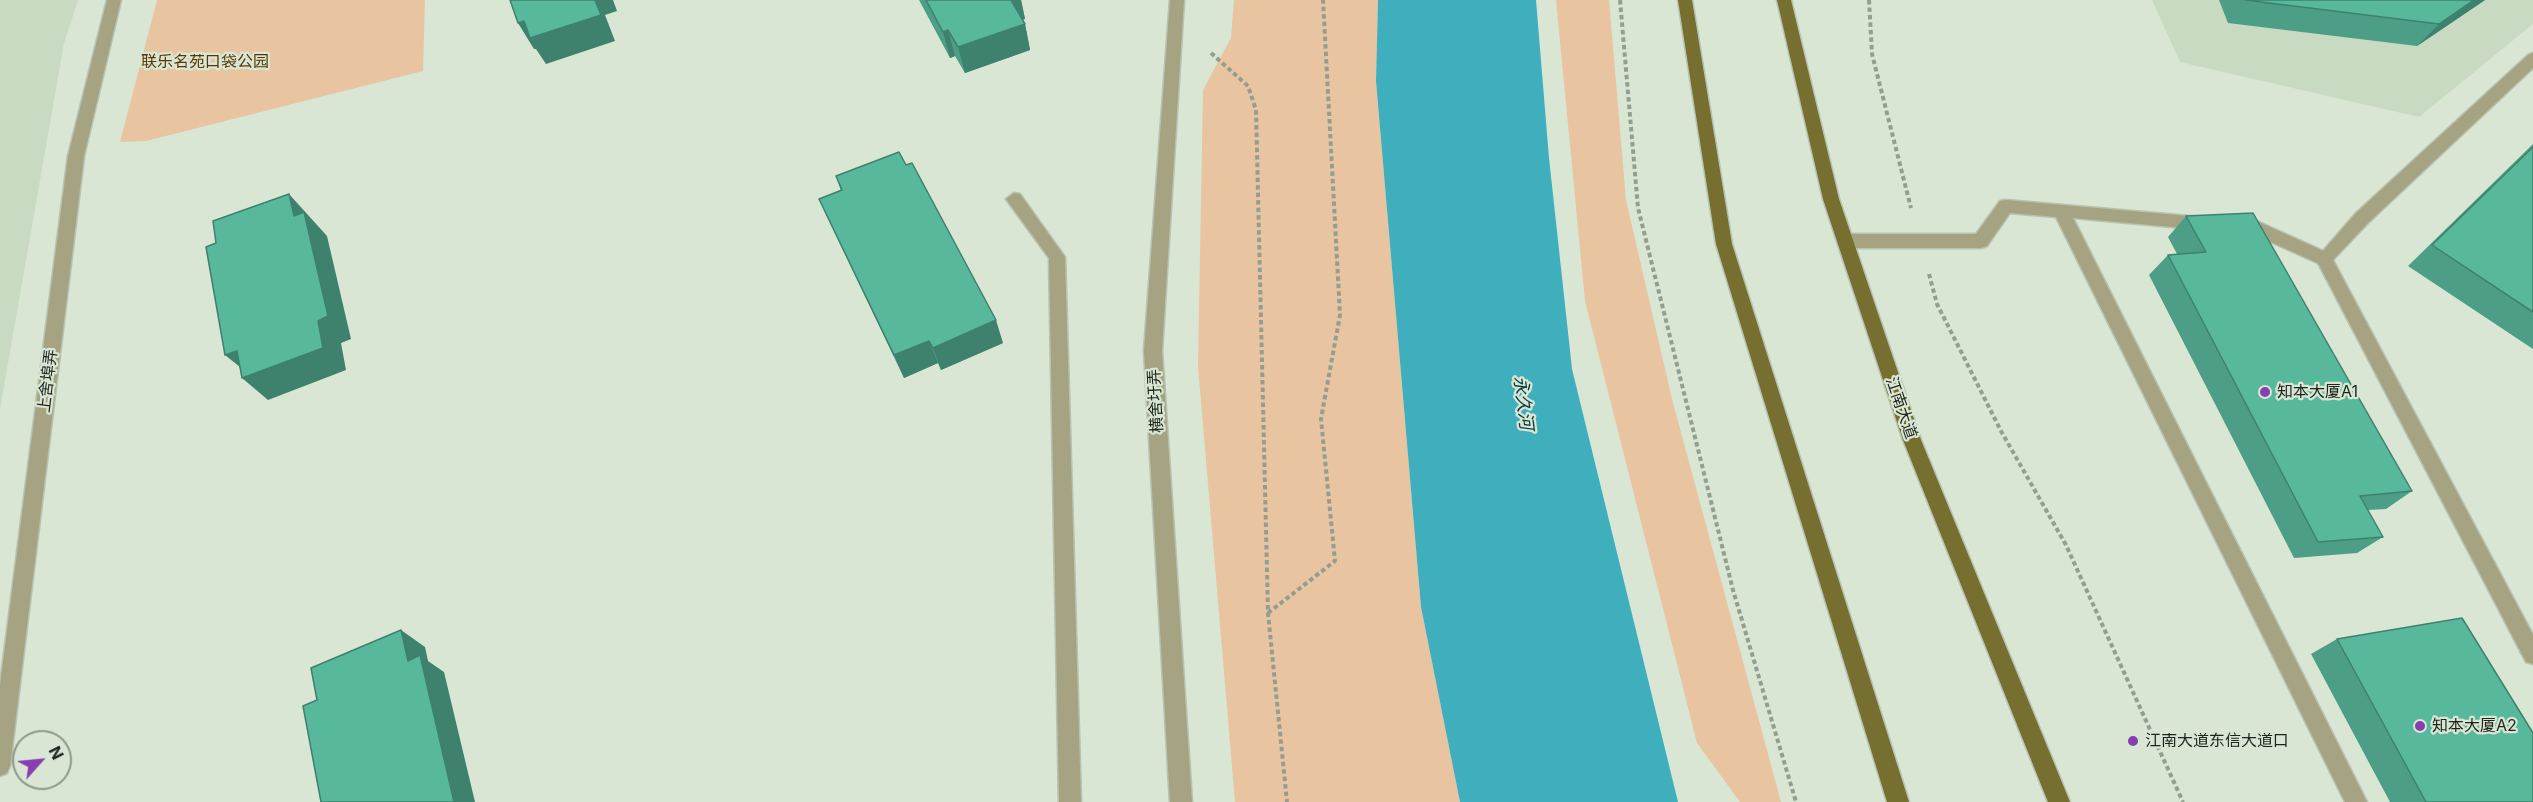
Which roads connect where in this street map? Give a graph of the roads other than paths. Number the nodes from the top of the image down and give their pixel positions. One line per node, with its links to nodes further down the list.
1 (114, 0): 11 (street, 上舍埠弄)
2 (1177, 0): 13 (street, 横舍圩弄)
3 (1685, 0): 14 (main road)
4 (1784, 0): 8 (main road, 江南大道)
5 (2533, 59): 9 (street)
6 (1014, 199): 12 (street)
7 (2061, 210): 8 (street); 9 (street); 16 (street)
8 (1845, 241): 15 (main road, 江南大道)
9 (2324, 259): 10 (street)
10 (2533, 655)
11 (0, 766)
12 (1070, 802)
13 (1181, 802)
14 (1898, 802)
15 (2060, 802)
16 (2356, 802)

